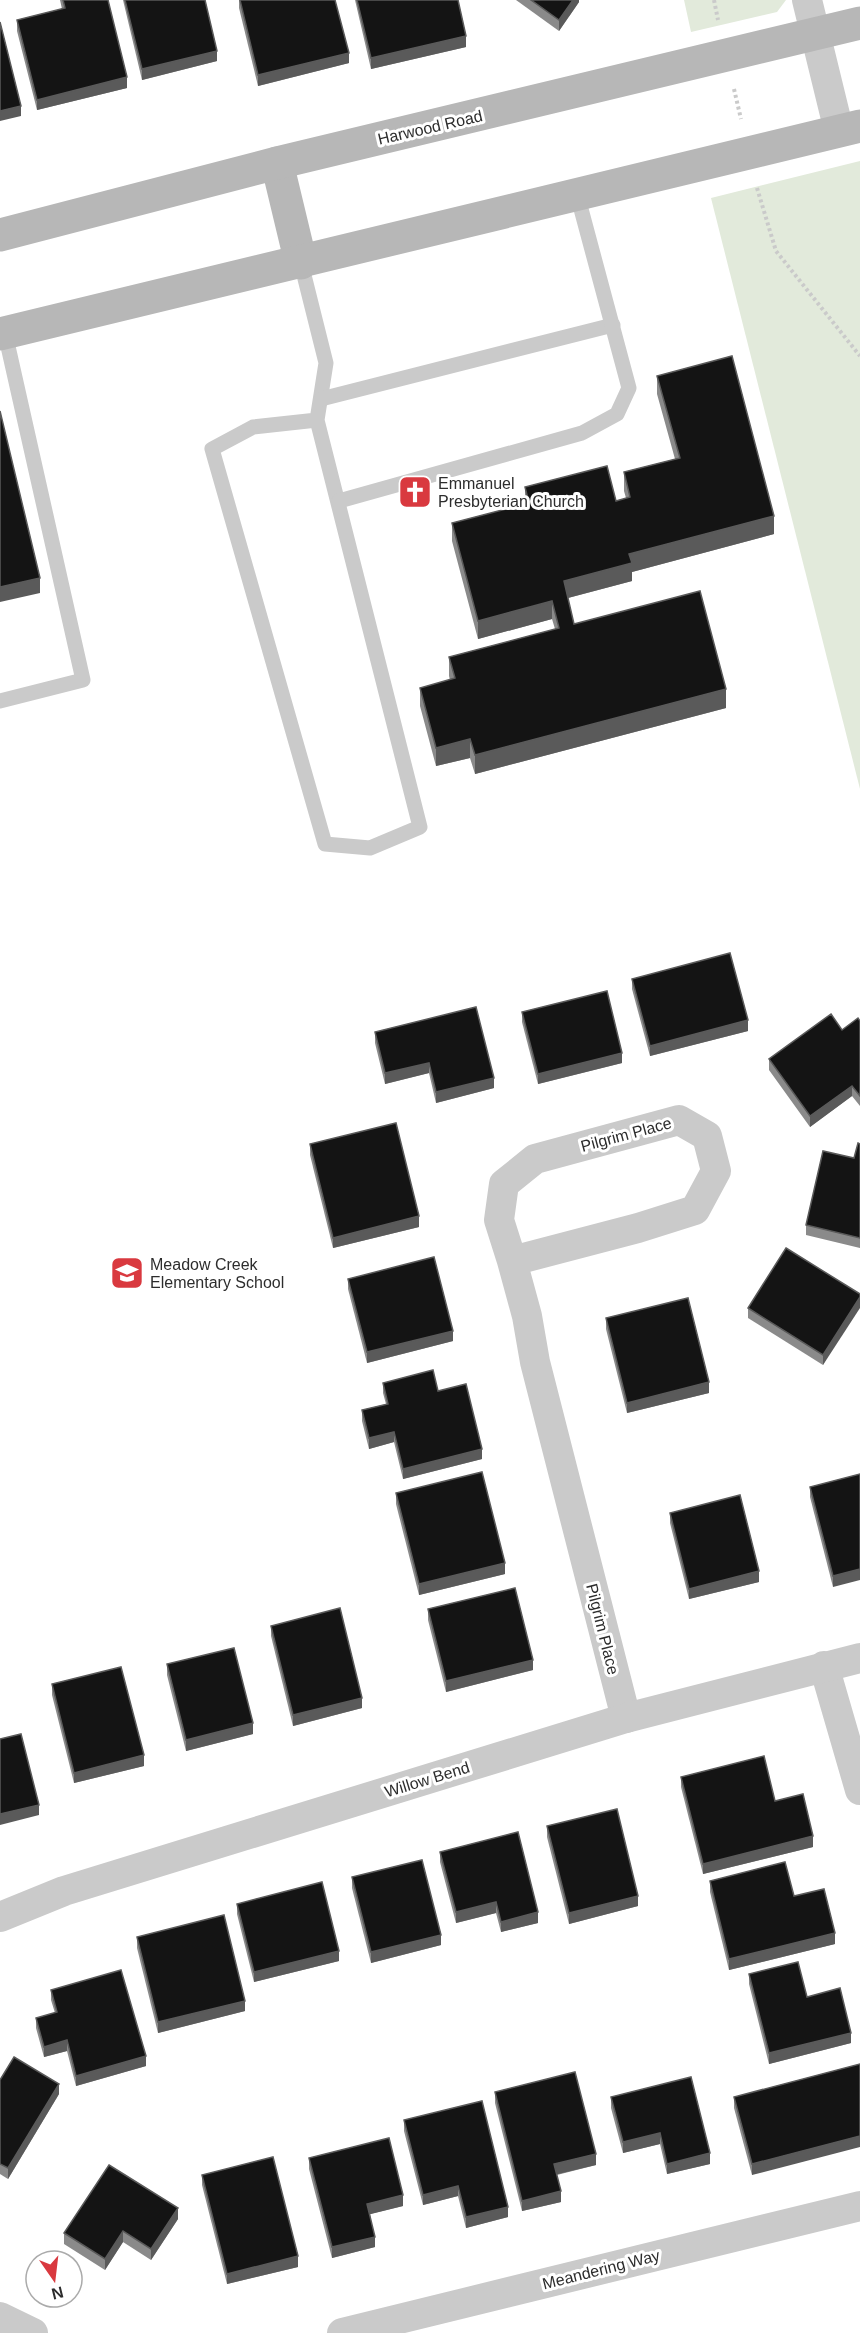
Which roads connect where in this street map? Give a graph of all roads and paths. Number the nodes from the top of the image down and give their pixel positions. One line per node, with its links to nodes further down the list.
1 (807, 0): 3 (street)
2 (860, 23): 3 (main road, Harwood Road)
3 (816, 34): 4 (street); 5 (main road, Harwood Road)
4 (850, 129): 6 (main road)
5 (277, 163): 7 (main road, Harwood Road); 8 (main road)
6 (577, 194): 8 (main road); 9 (lane)
7 (0, 234)
8 (301, 263): 10 (main road); 11 (lane)
9 (613, 325): 11 (lane); 13 (lane)
10 (3, 334): 14 (lane)
11 (321, 399): 12 (lane)
12 (317, 420): 13 (lane); 13 (lane)
13 (339, 501)
14 (0, 701)
15 (512, 1261): 15 (street, Pilgrim Place); 18 (street, Pilgrim Place)
16 (860, 1658): 17 (street, Willow Bend)
17 (824, 1666): 18 (street, Willow Bend); 19 (street)
18 (626, 1718): 20 (street, Willow Bend)
19 (860, 1790)
20 (0, 1917)
21 (860, 2206): 24 (street, Meandering Way)
22 (0, 2317): 23 (street)
23 (33, 2333)
24 (342, 2333)

